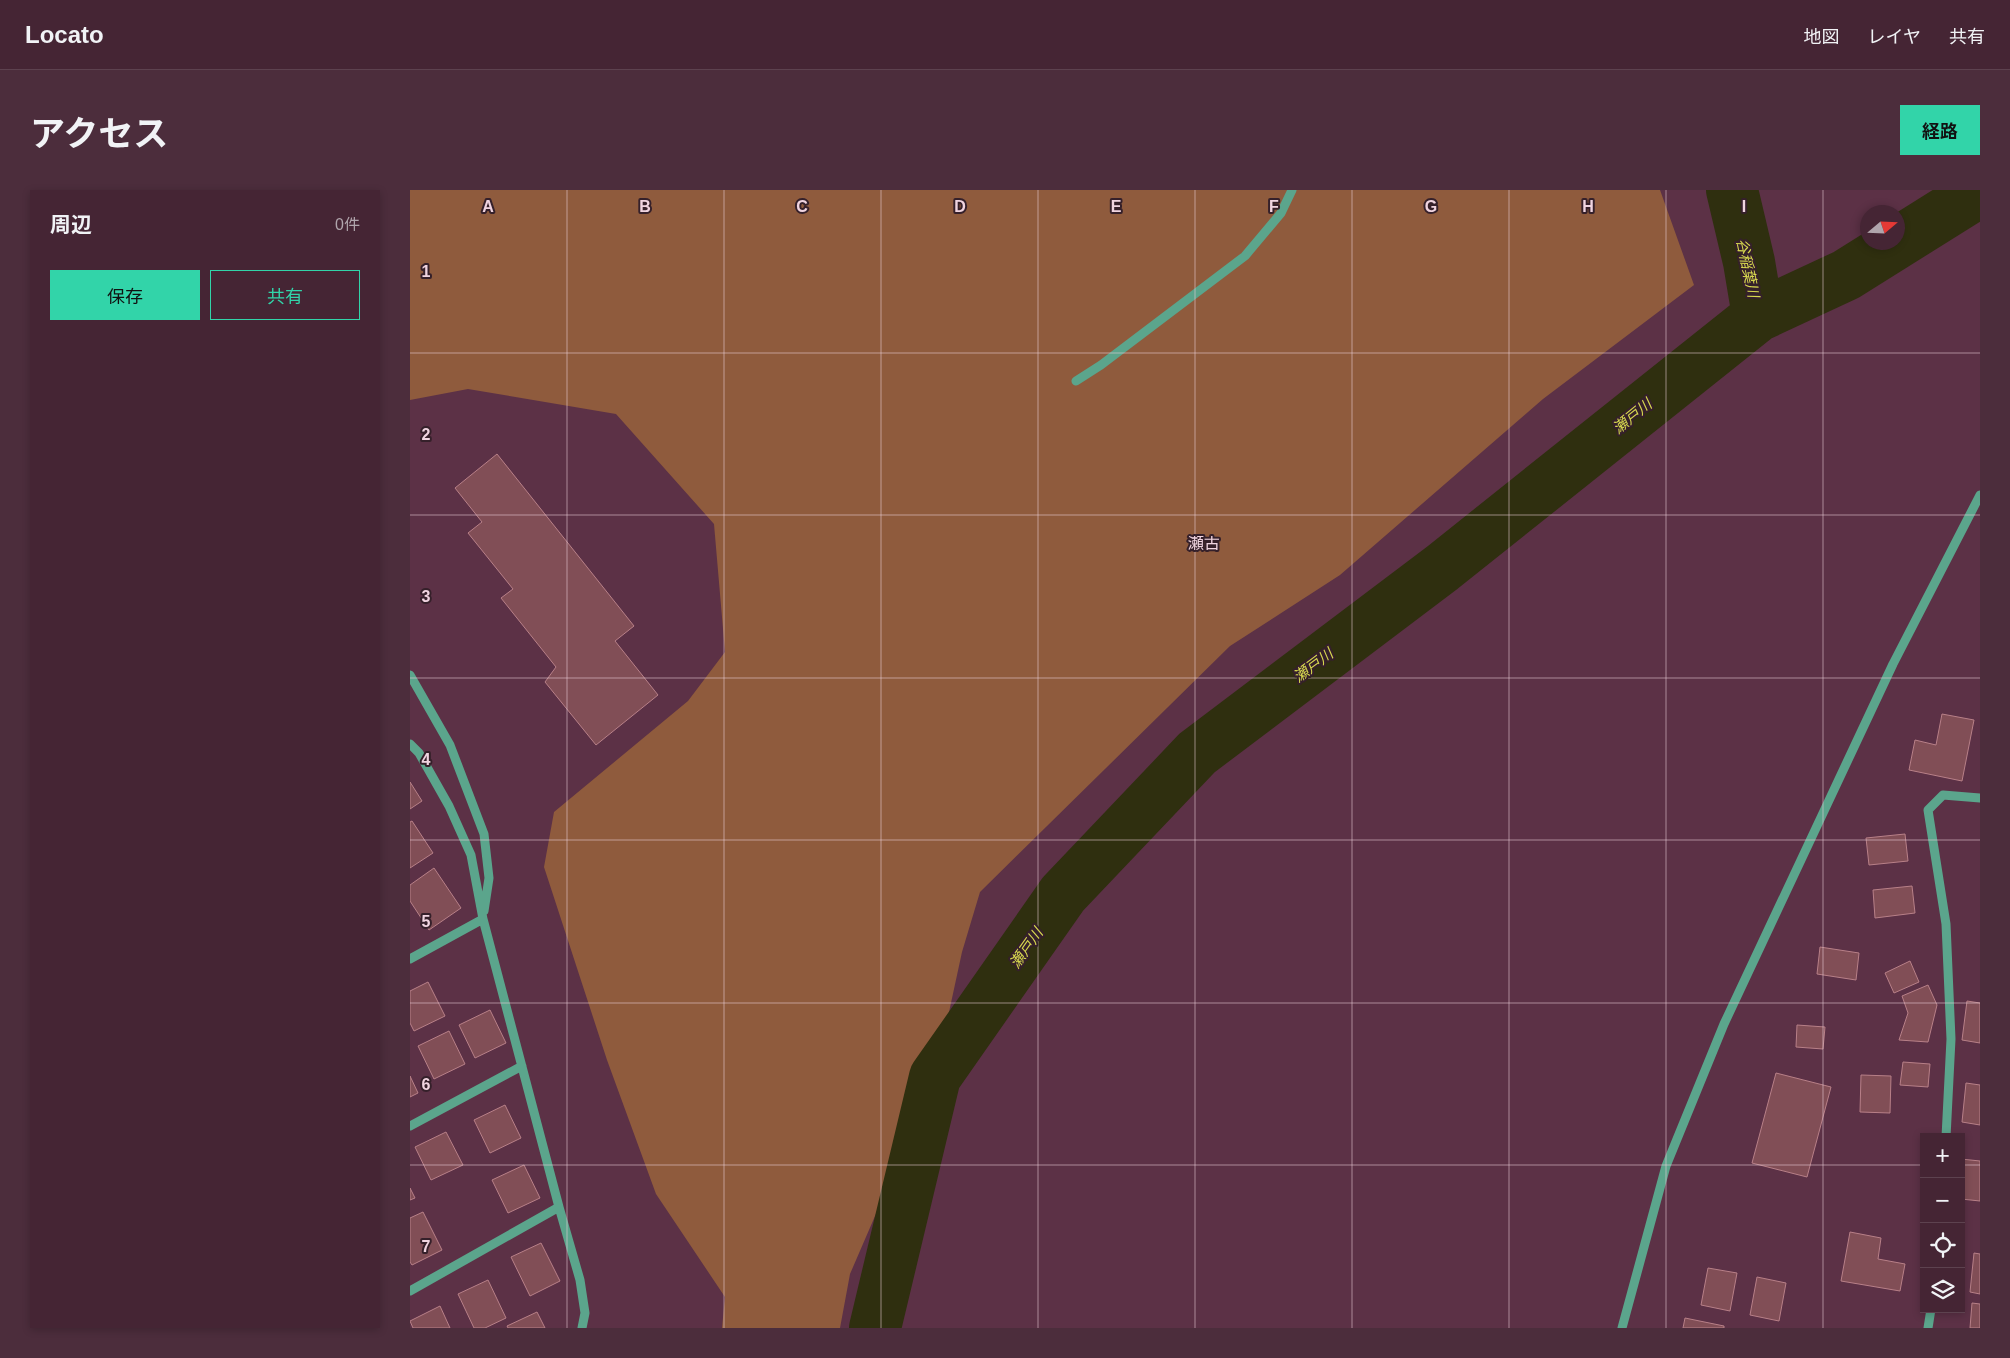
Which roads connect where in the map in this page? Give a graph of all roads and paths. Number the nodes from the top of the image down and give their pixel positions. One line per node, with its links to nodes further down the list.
1 (1292, 190): 2 (street)
2 (1076, 381)
3 (1980, 495): 16 (street)
4 (410, 675): 7 (street)
5 (410, 744): 7 (street)
6 (1980, 798): 11 (street)
7 (483, 919): 8 (street); 9 (street)
8 (410, 959)
9 (522, 1066): 10 (street); 12 (street)
10 (410, 1126)
11 (1946, 1133)
12 (559, 1207): 13 (street); 15 (street)
13 (410, 1291)
14 (1930, 1313): 17 (street)
15 (582, 1328)
16 (1622, 1328)
17 (1928, 1328)

